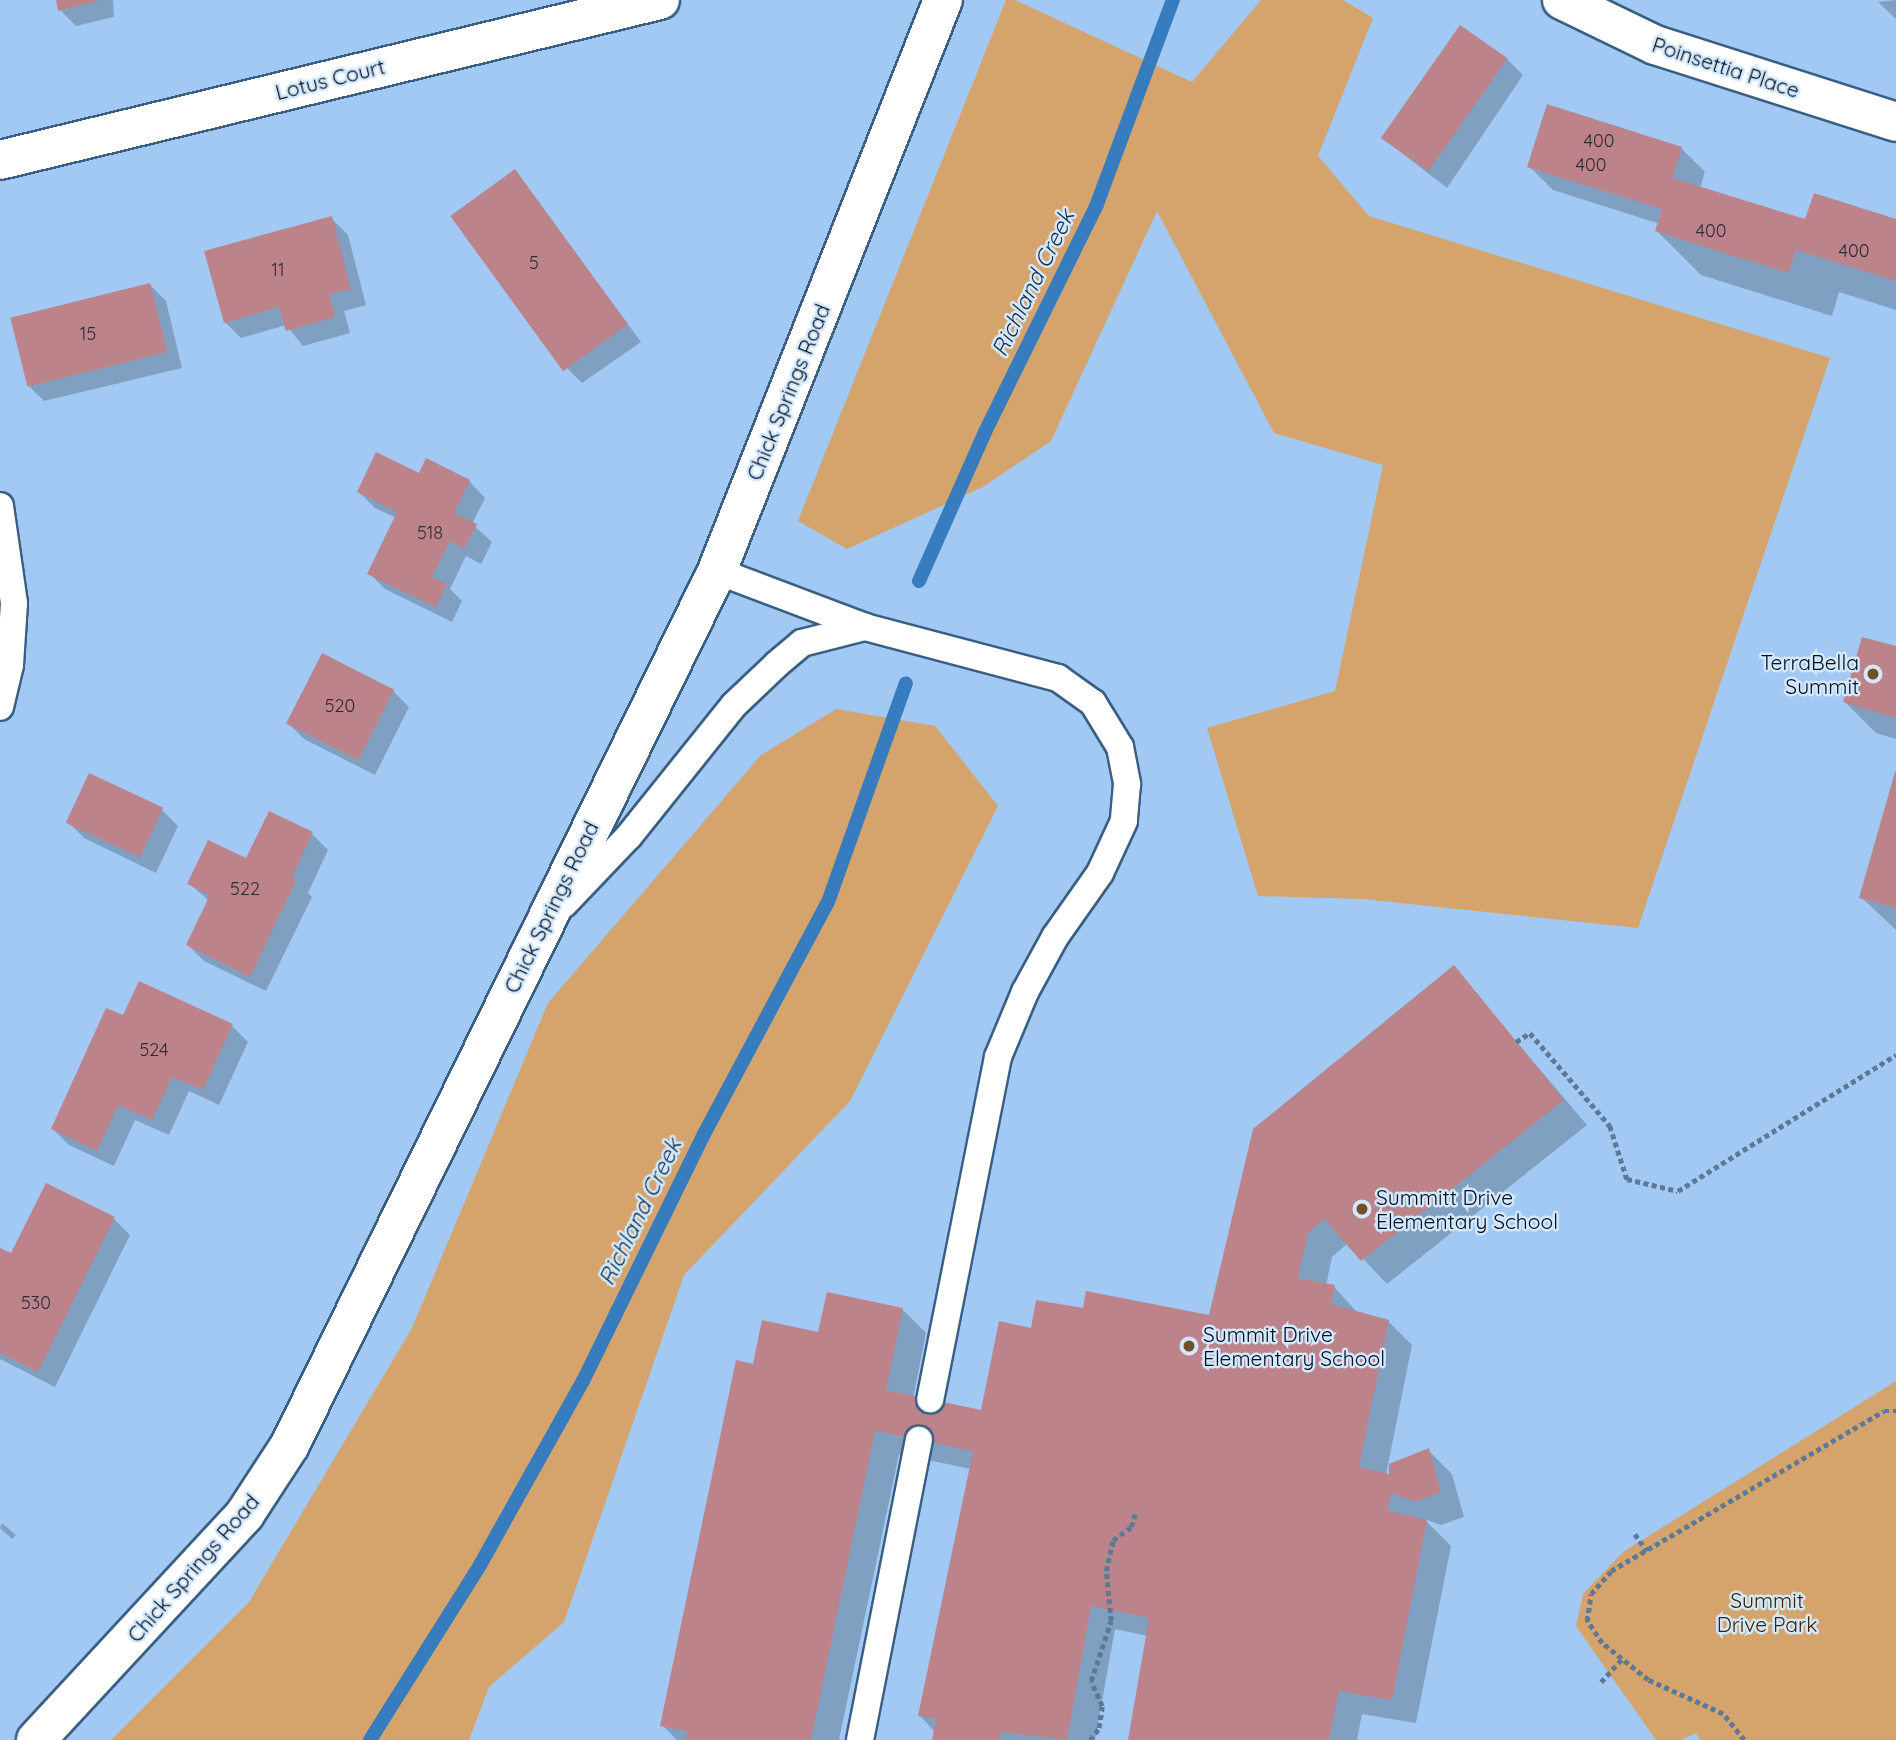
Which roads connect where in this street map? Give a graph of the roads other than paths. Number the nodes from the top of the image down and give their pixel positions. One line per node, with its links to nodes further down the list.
1 (660, 0): 5 (street, Lotus Court)
2 (943, 0): 7 (street, Chick Springs Road)
3 (1562, 0): 4 (street, Poinsettia Place)
4 (1896, 122)
5 (0, 160)
6 (0, 506): 9 (lane)
7 (717, 571): 8 (lane); 10 (street, Chick Springs Road)
8 (865, 627): 10 (lane); 11 (lane)
9 (0, 707)
10 (539, 930): 13 (street, Chick Springs Road)
11 (930, 1399)
12 (919, 1440): 14 (lane)
13 (36, 1740)
14 (860, 1740)

